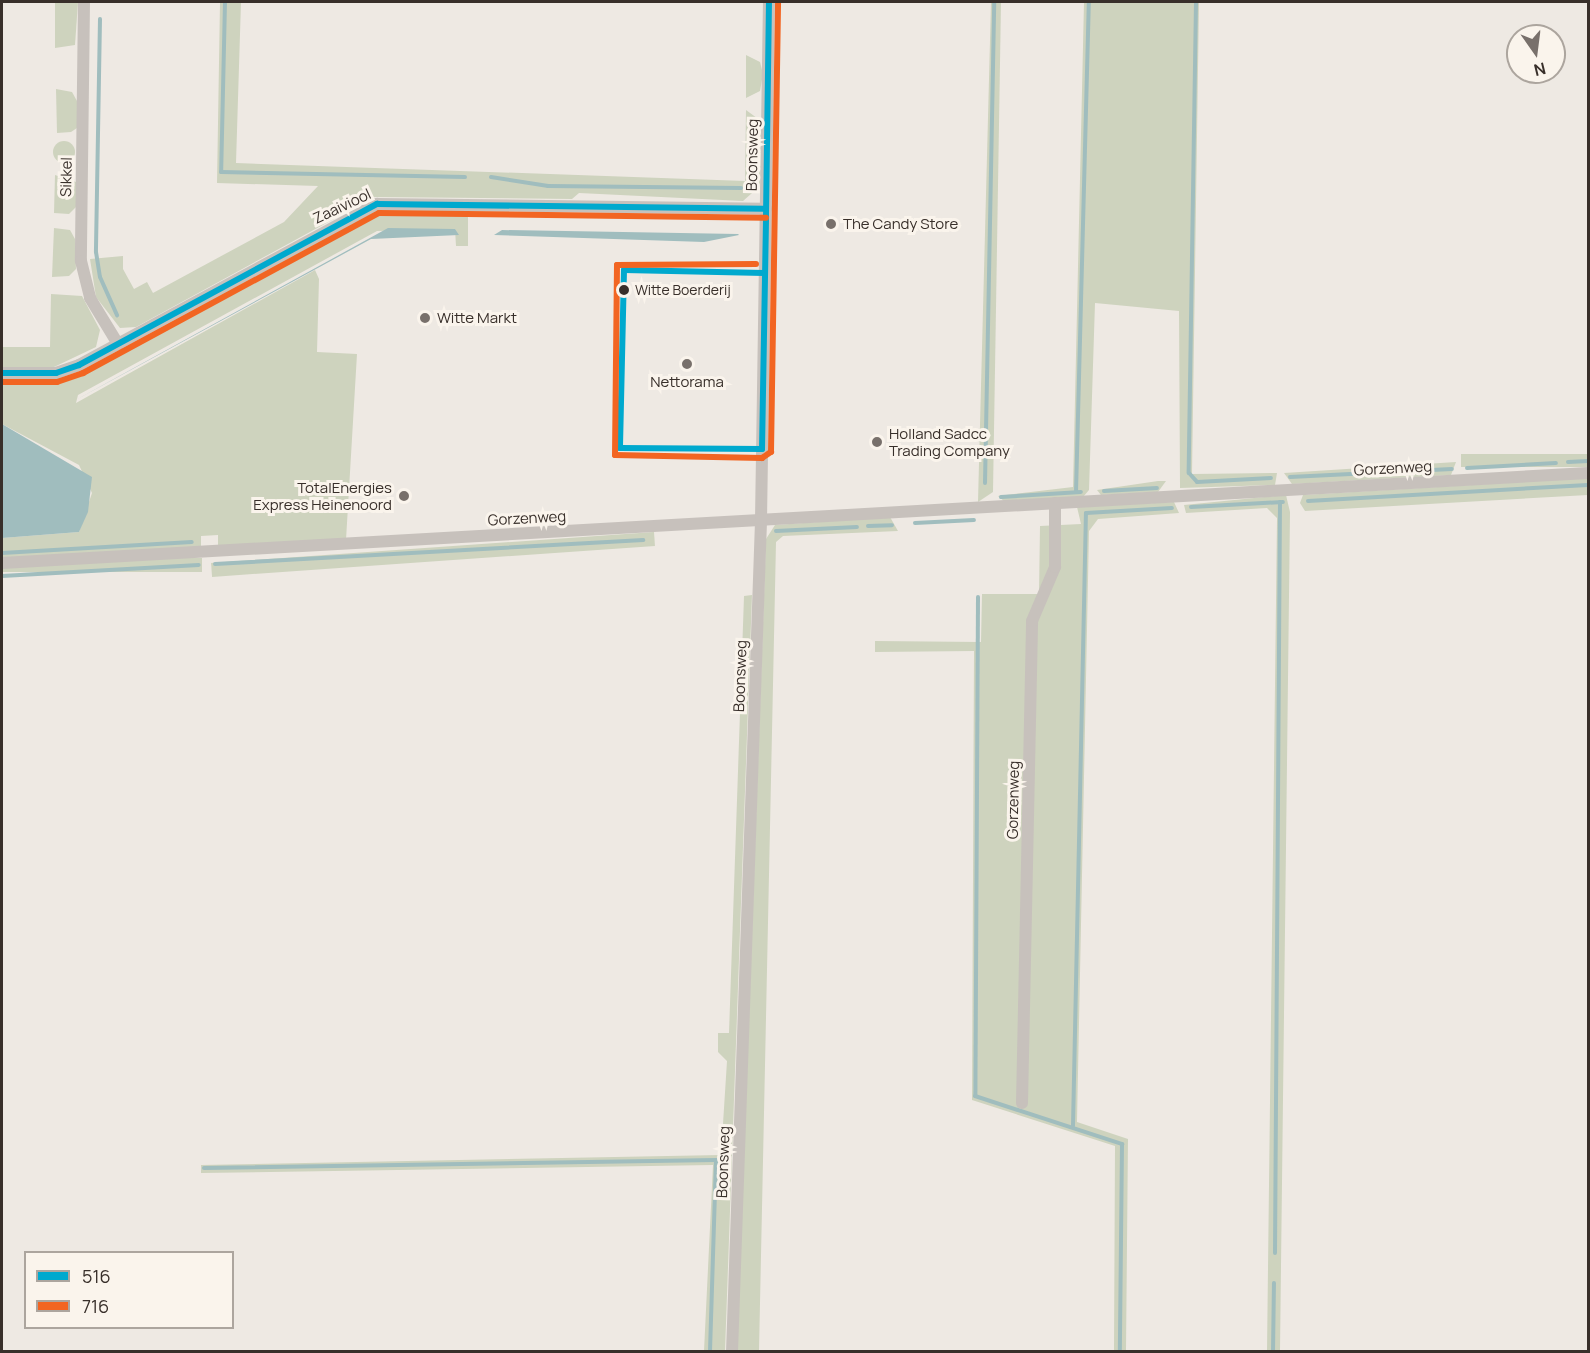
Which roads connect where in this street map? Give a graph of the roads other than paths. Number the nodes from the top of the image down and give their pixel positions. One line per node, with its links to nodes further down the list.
1 (84, 2): 4 (street, Sikkel)
2 (769, 2): 3 (street, Boonsweg)
3 (766, 208): 4 (street, Zaaiviool); 8 (street, Boonsweg)
4 (118, 344): 5 (street, Zaaiviool)
5 (2, 373)
6 (1588, 473): 7 (street, Gorzenweg)
7 (1055, 503): 8 (street, Gorzenweg); 10 (street, Gorzenweg)
8 (761, 520): 9 (street, Gorzenweg); 11 (street, Boonsweg)
9 (2, 563)
10 (1022, 1103)
11 (732, 1352)

